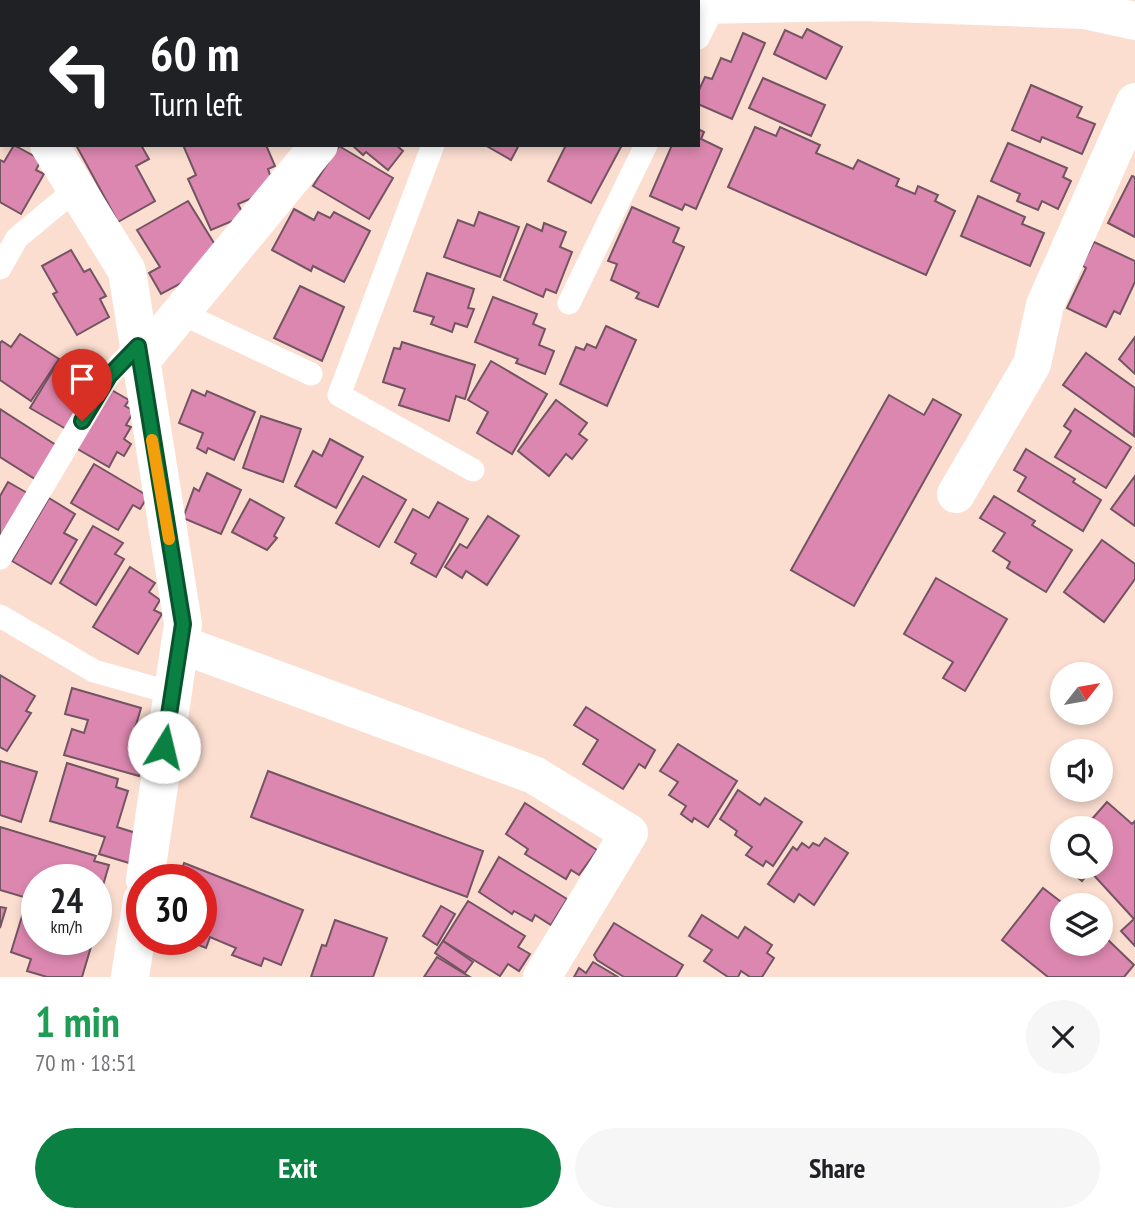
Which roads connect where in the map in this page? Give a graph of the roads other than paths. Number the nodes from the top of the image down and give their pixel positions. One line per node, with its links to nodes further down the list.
1 (864, 1): 2 (street); 3 (street)
2 (727, 3): 5 (lane)
3 (1088, 5): 4 (street)
4 (1135, 20)
5 (700, 36)
6 (1135, 102): 18 (street)
7 (50, 147): 11 (street)
8 (317, 147): 14 (street)
9 (432, 147): 17 (lane)
10 (645, 147): 13 (lane)
11 (76, 189): 12 (lane); 15 (street)
12 (0, 268)
13 (569, 303)
14 (181, 313): 15 (street); 16 (lane)
15 (139, 354): 19 (lane); 21 (street)
16 (311, 374)
17 (473, 470)
18 (956, 494)
19 (0, 558)
20 (0, 616): 22 (lane)
21 (180, 644): 22 (street); 26 (street)
22 (173, 693): 23 (street)
23 (147, 864)
24 (133, 955): 25 (street)
25 (130, 977)
26 (542, 977)

